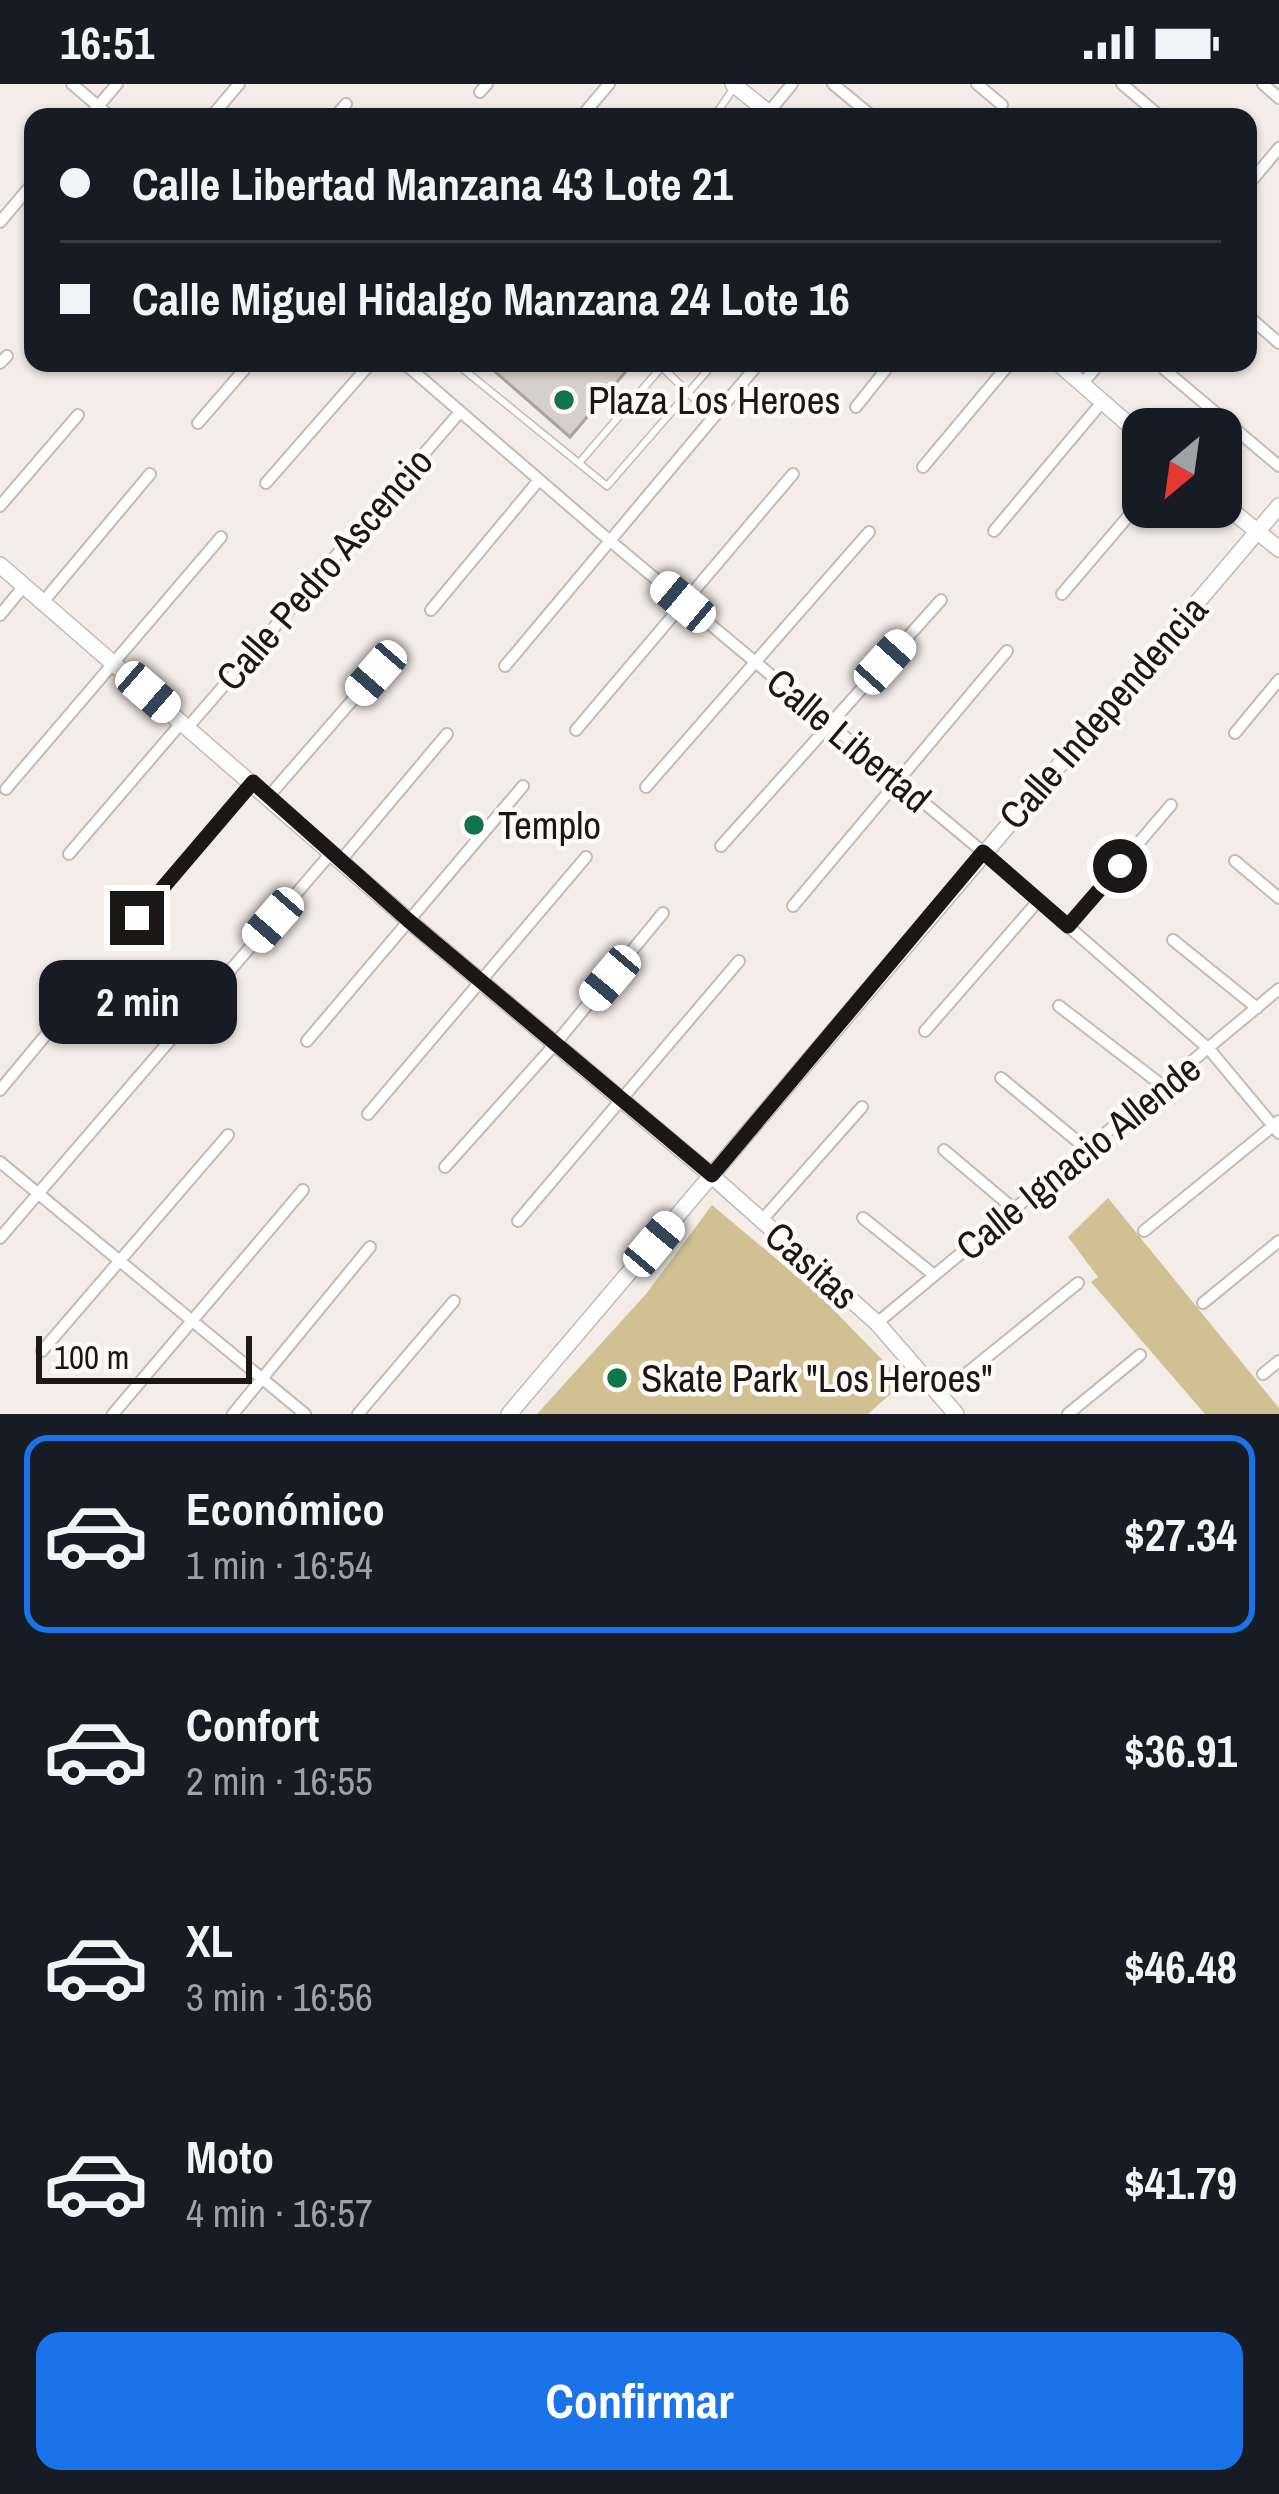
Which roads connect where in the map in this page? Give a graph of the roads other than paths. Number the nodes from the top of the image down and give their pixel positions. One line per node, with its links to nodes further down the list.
1 (72, 84): 13 (street)
2 (117, 84): 13 (street)
3 (239, 84): 15 (street)
4 (609, 84): 17 (street)
5 (833, 84): 19 (street)
6 (977, 84): 12 (street)
7 (1122, 84): 20 (street)
8 (1264, 84): 10 (street)
9 (734, 85): 18 (street)
10 (1279, 98)
11 (346, 104): 16 (street)
12 (1002, 105)
13 (98, 106): 14 (street)
14 (100, 108)
15 (219, 108)
16 (343, 108)
17 (588, 108)
18 (762, 108)
19 (862, 108)
20 (1150, 108)
21 (1279, 148): 22 (street)
22 (1257, 174)
23 (24, 194): 24 (street)
24 (0, 222)
25 (242, 372): 46 (street)
26 (363, 372): 53 (street)
27 (414, 372): 42 (street, Calle Libertad)
28 (467, 372): 47 (lane)
29 (657, 372): 47 (lane)
30 (669, 372): 39 (lane)
31 (706, 372): 39 (lane)
32 (751, 372): 44 (street)
33 (884, 372): 41 (street)
34 (1002, 372): 49 (street)
35 (1068, 372): 38 (street)
36 (1092, 372): 38 (street)
37 (1167, 372): 48 (street)
38 (1082, 384): 40 (street)
39 (688, 393): 44 (lane); 47 (lane)
40 (1103, 401): 45 (street); 58 (street)
41 (856, 407)
42 (460, 412): 52 (street, Calle Libertad); 78 (street, Calle Pedro Ascencio)
43 (78, 415): 54 (street)
44 (713, 417): 62 (street)
45 (1122, 418)
46 (198, 423)
47 (579, 463)
48 (1279, 466)
49 (923, 467)
50 (150, 474): 68 (street)
51 (793, 474): 69 (street)
52 (539, 480): 62 (street, Calle Libertad); 70 (street)
53 (266, 483)
54 (0, 506)
55 (1279, 506): 59 (street, Calle Independencia)
56 (1242, 518): 59 (street)
57 (1122, 524): 66 (street)
58 (994, 531)
59 (1258, 531): 63 (street); 91 (street, Calle Independencia)
60 (869, 532): 73 (street)
61 (221, 538): 74 (street)
62 (609, 541): 69 (street, Calle Libertad); 75 (street)
63 (1279, 549)
64 (0, 565): 65 (street, Casitas)
65 (24, 586): 68 (street, Casitas); 71 (street)
66 (1062, 594)
67 (941, 600): 79 (street)
68 (43, 602): 74 (street, Casitas)
69 (683, 602): 73 (street, Calle Libertad); 80 (street)
70 (431, 610)
71 (0, 615)
72 (1007, 651): 83 (street)
73 (754, 661): 79 (street, Calle Libertad); 86 (street)
74 (114, 662): 78 (street, Casitas); 87 (street)
75 (505, 666)
76 (376, 673): 88 (street)
77 (1279, 680): 81 (street)
78 (186, 723): 84 (street, Casitas); 92 (street, Calle Pedro Ascencio)
79 (830, 724): 83 (street, Calle Libertad); 90 (street)
80 (576, 730)
81 (1235, 733)
82 (447, 734): 93 (street)
83 (897, 780): 91 (street, Calle Libertad); 98 (street)
84 (253, 782): 88 (street, Casitas); 100 (street)
85 (523, 786): 101 (street)
86 (646, 787)
87 (6, 789)
88 (269, 796): 93 (street, Casitas)
89 (1171, 805): 102 (street)
90 (722, 846)
91 (983, 852): 97 (street, Calle Libertad); 126 (street, Calle Independencia)
92 (69, 854)
93 (337, 855): 101 (street, Casitas); 128 (street)
94 (586, 857): 105 (street)
95 (1235, 861): 96 (street)
96 (1279, 898)
97 (1039, 900): 102 (street, Calle Libertad); 110 (street)
98 (794, 906)
99 (663, 913): 112 (street)
100 (137, 918)
101 (408, 920): 105 (street, Casitas); 111 (street)
102 (1068, 926): 113 (street, Calle Libertad)
103 (1173, 940): 109 (street)
104 (739, 961): 117 (street)
105 (482, 980): 112 (street, Casitas); 119 (street)
106 (1279, 989): 109 (street, Calle Ignacio Allende)
107 (74, 1000): 116 (street)
108 (1059, 1006): 115 (street)
109 (1257, 1008): 113 (street, Calle Ignacio Allende)
110 (925, 1031)
111 (307, 1040)
112 (556, 1043): 117 (street, Casitas); 125 (street)
113 (1209, 1049): 115 (street, Calle Ignacio Allende); 120 (street, Calle Libertad)
114 (1000, 1078): 123 (street)
115 (1163, 1086): 123 (street, Calle Ignacio Allende)
116 (0, 1090)
117 (624, 1099): 126 (street, Casitas); 132 (street)
118 (862, 1107): 131 (street)
119 (368, 1114)
120 (1277, 1127): 133 (street)
121 (228, 1136): 137 (street)
122 (944, 1150): 129 (street)
123 (1088, 1150): 129 (street, Calle Ignacio Allende)
124 (0, 1162): 128 (street)
125 (445, 1167)
126 (712, 1175): 131 (street, Casitas); 155 (street, Calle Independencia)
127 (303, 1190): 142 (street)
128 (36, 1195): 134 (street); 137 (street)
129 (1015, 1210): 138 (street, Calle Ignacio Allende)
130 (863, 1218): 138 (street)
131 (762, 1220): 143 (street, Casitas)
132 (518, 1221)
133 (1144, 1231)
134 (0, 1238)
135 (1279, 1241): 141 (street)
136 (370, 1247): 148 (street)
137 (118, 1262): 142 (street); 144 (street)
138 (934, 1275): 143 (street, Calle Ignacio Allende)
139 (1078, 1283): 149 (street)
140 (454, 1301): 154 (street)
141 (1203, 1303)
142 (192, 1322): 148 (street); 151 (street)
143 (877, 1323): 149 (street, Casitas)
144 (42, 1351)
145 (1140, 1355): 156 (street)
146 (1279, 1361): 147 (street)
147 (1263, 1374)
148 (261, 1379): 152 (street); 153 (street)
149 (940, 1395): 150 (street, Casitas)
150 (951, 1412)
151 (112, 1414)
152 (233, 1414)
153 (304, 1414)
154 (358, 1414)
155 (509, 1414)
156 (1068, 1414)

